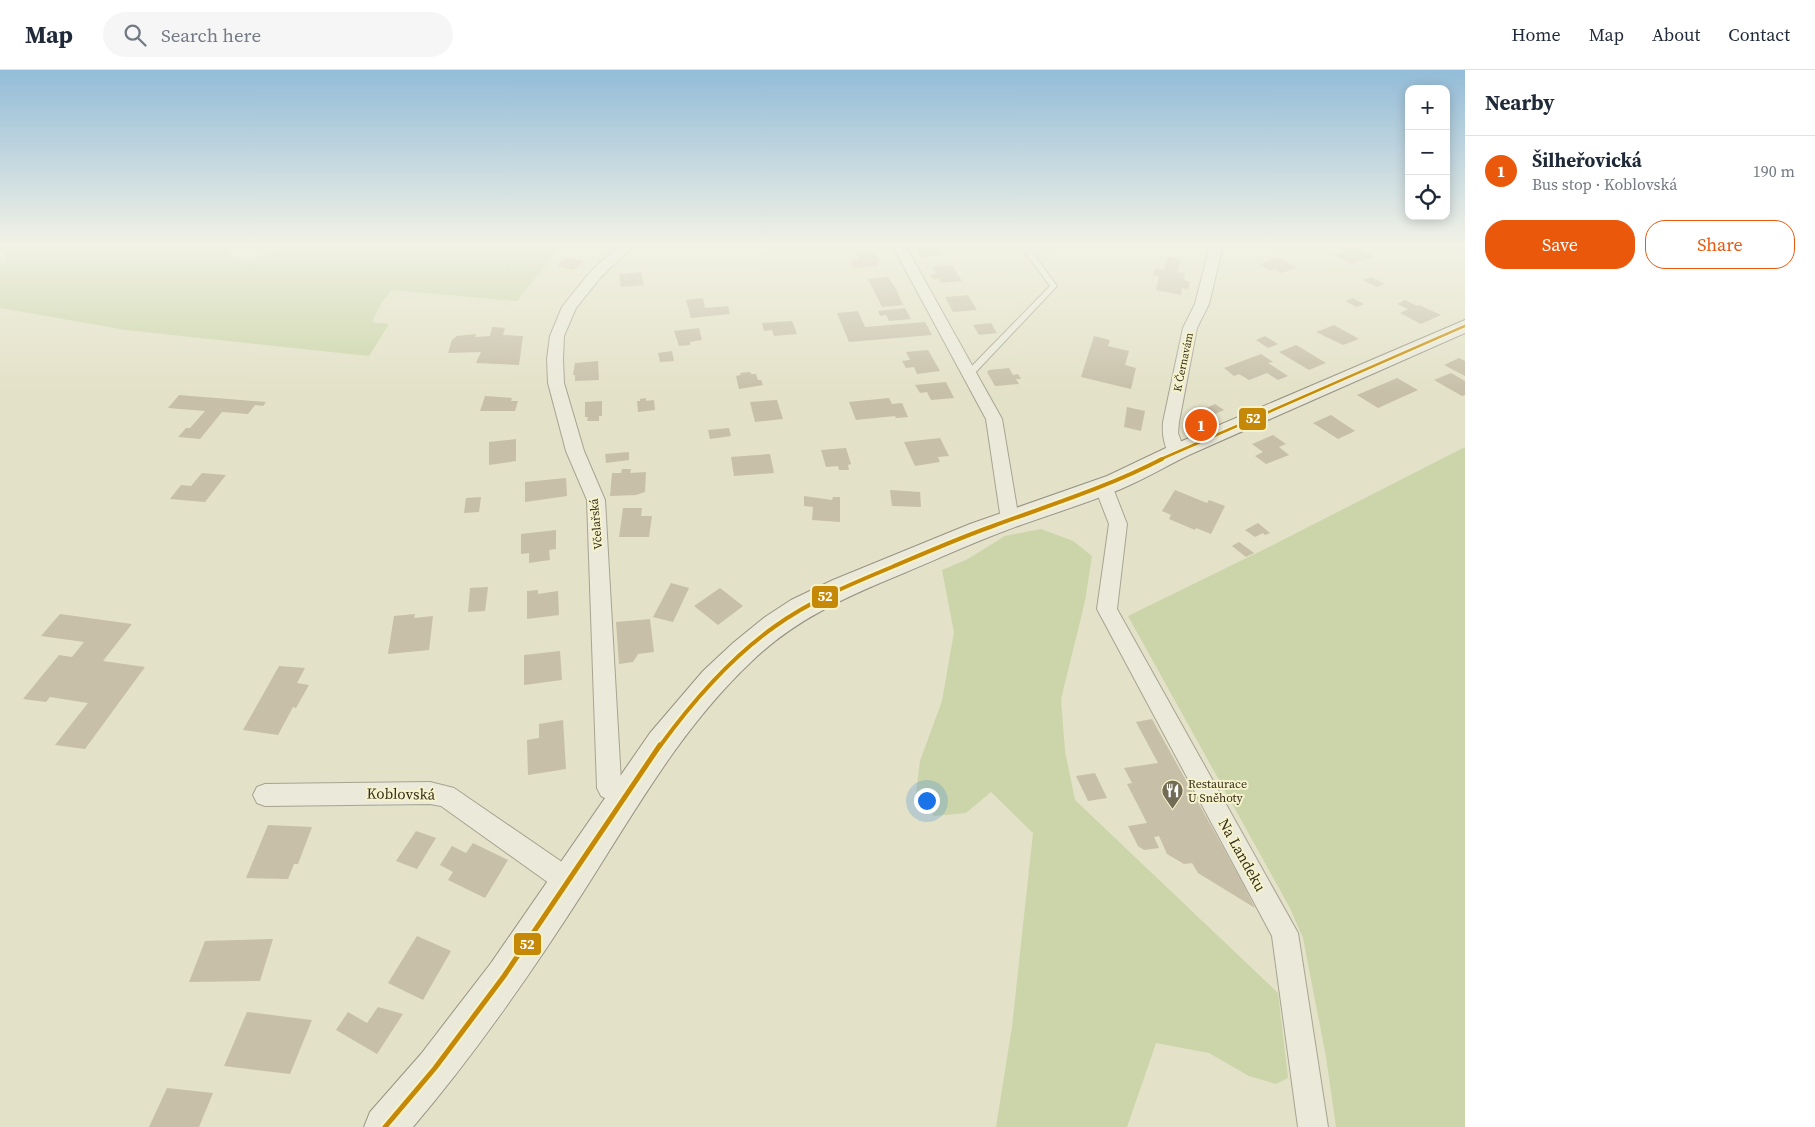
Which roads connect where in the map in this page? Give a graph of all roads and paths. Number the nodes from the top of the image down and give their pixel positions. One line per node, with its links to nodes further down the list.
1 (579, 294): 11 (street, Včelařská)
2 (925, 294): 6 (street)
3 (1046, 294): 6 (lane)
4 (1205, 294): 7 (street, K Černavám)
5 (1465, 326): 7 (street)
6 (970, 373): 9 (street)
7 (1176, 452): 8 (street)
8 (1104, 488): 9 (street); 14 (street, Na Landeku)
9 (1010, 520): 11 (street)
10 (265, 794): 12 (street, Koblovská)
11 (624, 797): 12 (street)
12 (569, 882): 13 (street)
13 (385, 1127)
14 (1313, 1127)

